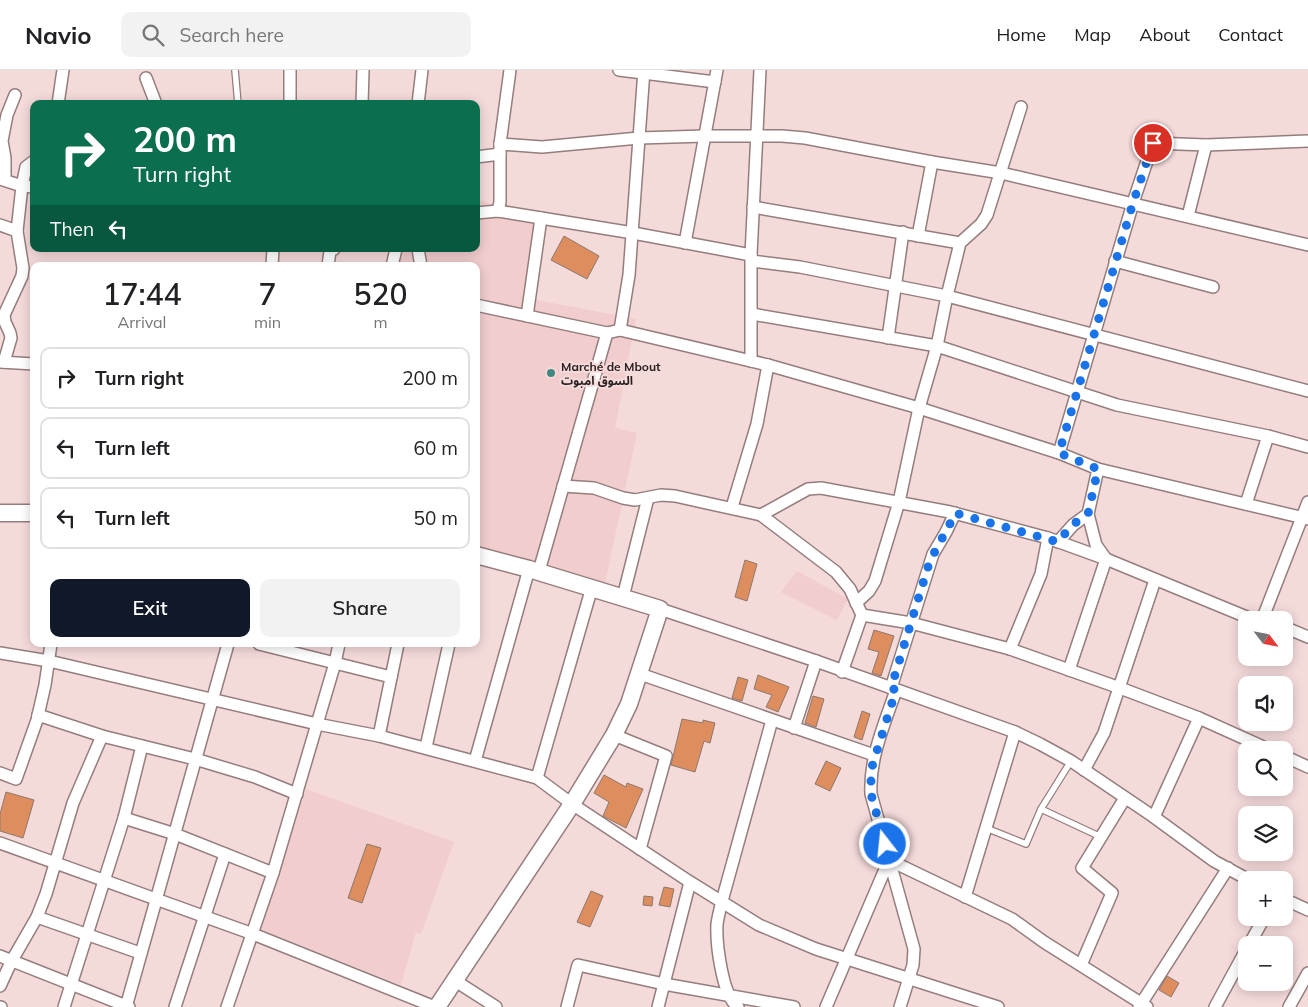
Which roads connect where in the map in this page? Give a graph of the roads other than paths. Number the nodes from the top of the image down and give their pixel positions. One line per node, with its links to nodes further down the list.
1 (63, 70): 14 (street)
2 (235, 70): 16 (lane)
3 (290, 70): 17 (street)
4 (363, 70): 18 (street)
5 (422, 70): 19 (street)
6 (510, 70): 26 (street)
7 (619, 70): 10 (street)
8 (717, 70): 12 (street)
9 (760, 70): 22 (street)
10 (644, 72): 12 (street); 23 (street)
11 (146, 78): 15 (street)
12 (715, 82): 21 (street)
13 (15, 95): 28 (street)
14 (59, 100)
15 (154, 100)
16 (238, 100)
17 (290, 100)
18 (362, 100)
19 (418, 100)
20 (1021, 107): 31 (street)
21 (706, 136): 22 (street); 23 (street); 46 (street)
22 (756, 136): 29 (street); 36 (street)
23 (639, 138): 26 (street); 44 (street)
24 (1308, 141): 25 (street)
25 (1206, 145): 35 (street); 39 (street)
26 (500, 149): 27 (street); 37 (street)
27 (480, 156)
28 (5, 158): 30 (street); 32 (street)
29 (932, 162): 31 (street); 45 (street)
30 (30, 164): 33 (street)
31 (1001, 173): 35 (street); 47 (street)
32 (2, 179): 33 (street)
33 (22, 186): 34 (street); 42 (street)
34 (30, 186)
35 (1133, 203): 39 (street); 50 (street)
36 (753, 207): 43 (street); 49 (street)
37 (498, 211): 38 (street); 40 (street)
38 (480, 213)
39 (1188, 216): 48 (street)
40 (541, 218): 44 (street); 56 (street)
41 (0, 225): 42 (street)
42 (17, 230): 63 (street)
43 (902, 232): 45 (street); 51 (street)
44 (633, 233): 46 (street); 57 (street)
45 (918, 236): 47 (street)
46 (685, 243): 49 (street)
47 (960, 243): 53 (street)
48 (1308, 245)
49 (751, 258): 51 (street); 55 (street)
50 (1115, 261): 52 (street); 59 (street)
51 (895, 286): 53 (street); 60 (street)
52 (1214, 287)
53 (947, 296): 59 (street); 61 (street)
54 (480, 306): 56 (street)
55 (752, 314): 60 (street); 62 (street)
56 (527, 316): 58 (street)
57 (620, 330): 58 (street); 62 (street)
58 (607, 333): 73 (street)
59 (1094, 334): 66 (street); 67 (street)
60 (888, 338): 61 (street)
61 (937, 346): 67 (street); 68 (street)
62 (751, 361): 65 (street)
63 (2, 362): 64 (street)
64 (30, 364)
65 (768, 365): 68 (street); 78 (street)
66 (1308, 391)
67 (1077, 392): 69 (street); 71 (street)
68 (919, 408): 71 (street); 75 (street)
69 (1268, 436): 70 (street); 77 (street)
70 (1308, 447)
71 (1059, 453): 72 (street)
72 (1098, 469): 77 (street); 82 (street)
73 (563, 486): 74 (street); 88 (street)
74 (648, 498): 78 (street); 91 (street)
75 (899, 502): 81 (street); 83 (street); 92 (street)
76 (1308, 502): 84 (street)
77 (1246, 504): 84 (street)
78 (732, 508): 83 (street)
79 (0, 513): 80 (main road)
80 (30, 513)
81 (955, 513): 85 (street); 97 (street)
82 (1088, 514): 85 (street); 87 (street)
83 (761, 515): 92 (street)
84 (1305, 518): 94 (street)
85 (1053, 540): 87 (street); 106 (street)
86 (480, 556): 88 (main road)
87 (1106, 559): 89 (street); 111 (street)
88 (534, 570): 90 (main road); 133 (street)
89 (1155, 580): 95 (street); 115 (street)
90 (592, 587): 91 (main road); 138 (street)
91 (623, 597): 93 (main road)
92 (856, 603): 96 (street)
93 (660, 609): 109 (street); 113 (main road)
94 (1266, 611)
95 (1238, 614)
96 (862, 615): 97 (street); 112 (street)
97 (912, 623): 106 (street); 116 (street)
98 (1293, 631): 99 (street)
99 (1308, 637)
100 (51, 647): 108 (street)
101 (227, 647): 117 (street)
102 (271, 647): 110 (street)
103 (338, 647): 110 (street)
104 (397, 647): 114 (street)
105 (448, 647): 129 (street)
106 (1010, 649): 111 (street)
107 (0, 653): 108 (street)
108 (49, 661): 117 (street); 118 (street)
109 (816, 661): 112 (street); 122 (street)
110 (335, 663): 114 (street); 121 (street)
111 (1069, 670): 115 (street)
112 (842, 672): 116 (street)
113 (640, 674): 120 (street); 124 (main road)
114 (390, 676): 126 (street)
115 (1120, 688): 119 (street); 136 (street)
116 (893, 689): 123 (street); 130 (street)
117 (212, 699): 121 (street); 131 (street)
118 (38, 715): 125 (street); 137 (street)
119 (1199, 718): 127 (street); 143 (street)
120 (772, 720): 122 (street); 160 (street)
121 (317, 724): 126 (street); 139 (street)
122 (794, 728): 130 (street)
123 (1015, 732): 134 (street); 145 (street)
124 (614, 735): 141 (main road); 149 (street)
125 (102, 736): 128 (street); 152 (street)
126 (379, 736): 129 (street)
127 (1250, 741)
128 (142, 746): 131 (street); 144 (street)
129 (426, 747): 133 (street)
130 (874, 755): 151 (street)
131 (195, 759): 139 (street); 146 (street)
132 (1293, 760): 135 (street)
133 (475, 761): 138 (street)
134 (1071, 761): 136 (street); 142 (lane)
135 (1308, 767)
136 (1084, 770): 140 (street)
137 (0, 773)
138 (537, 778): 141 (street)
139 (297, 794): 154 (street)
140 (1124, 798): 143 (street); 147 (street)
141 (572, 804): 149 (street); 175 (main road)
142 (1041, 810): 145 (lane); 147 (lane)
143 (1154, 817): 153 (street)
144 (124, 818): 146 (street); 156 (street)
145 (986, 828): 158 (street)
146 (175, 834): 150 (street); 159 (street)
147 (1101, 837): 171 (street)
148 (0, 843): 152 (street)
149 (640, 849): 157 (street)
150 (225, 854): 154 (street); 164 (street)
151 (889, 860): 158 (street); 169 (street); 174 (street)
152 (56, 864): 156 (street); 163 (street)
153 (1228, 868): 155 (street); 181 (street)
154 (273, 874): 165 (street)
155 (1238, 874)
156 (105, 880): 159 (street); 166 (street)
157 (690, 882): 160 (street); 176 (street)
158 (965, 897): 171 (street)
159 (156, 900): 164 (street); 167 (street)
160 (722, 901): 169 (street); 179 (street)
161 (1293, 903): 162 (street)
162 (1308, 910)
163 (37, 917): 166 (street); 170 (street)
164 (204, 918): 165 (street); 184 (street)
165 (253, 934): 185 (street); 186 (street)
166 (88, 935): 167 (street); 177 (street)
167 (140, 953): 183 (street)
168 (0, 956): 170 (street)
169 (848, 958): 174 (street); 192 (street)
170 (11, 962): 177 (street); 178 (street)
171 (1081, 965): 181 (street)
172 (1238, 965): 195 (street)
173 (1308, 973): 196 (street)
174 (908, 977): 180 (street); 193 (street)
175 (454, 980): 186 (main road); 187 (street)
176 (664, 984): 179 (street); 188 (street); 189 (street)
177 (72, 985): 182 (street); 183 (street)
178 (0, 986)
179 (728, 995): 190 (street); 191 (street)
180 (985, 1005): 194 (street)
181 (1142, 1006)
182 (64, 1007)
183 (127, 1007)
184 (175, 1007)
185 (227, 1007)
186 (436, 1007)
187 (496, 1007)
188 (566, 1007)
189 (658, 1007)
190 (738, 1007)
191 (794, 1007)
192 (826, 1007)
193 (900, 1007)
194 (998, 1007)
195 (1215, 1007)
196 (1289, 1007)

